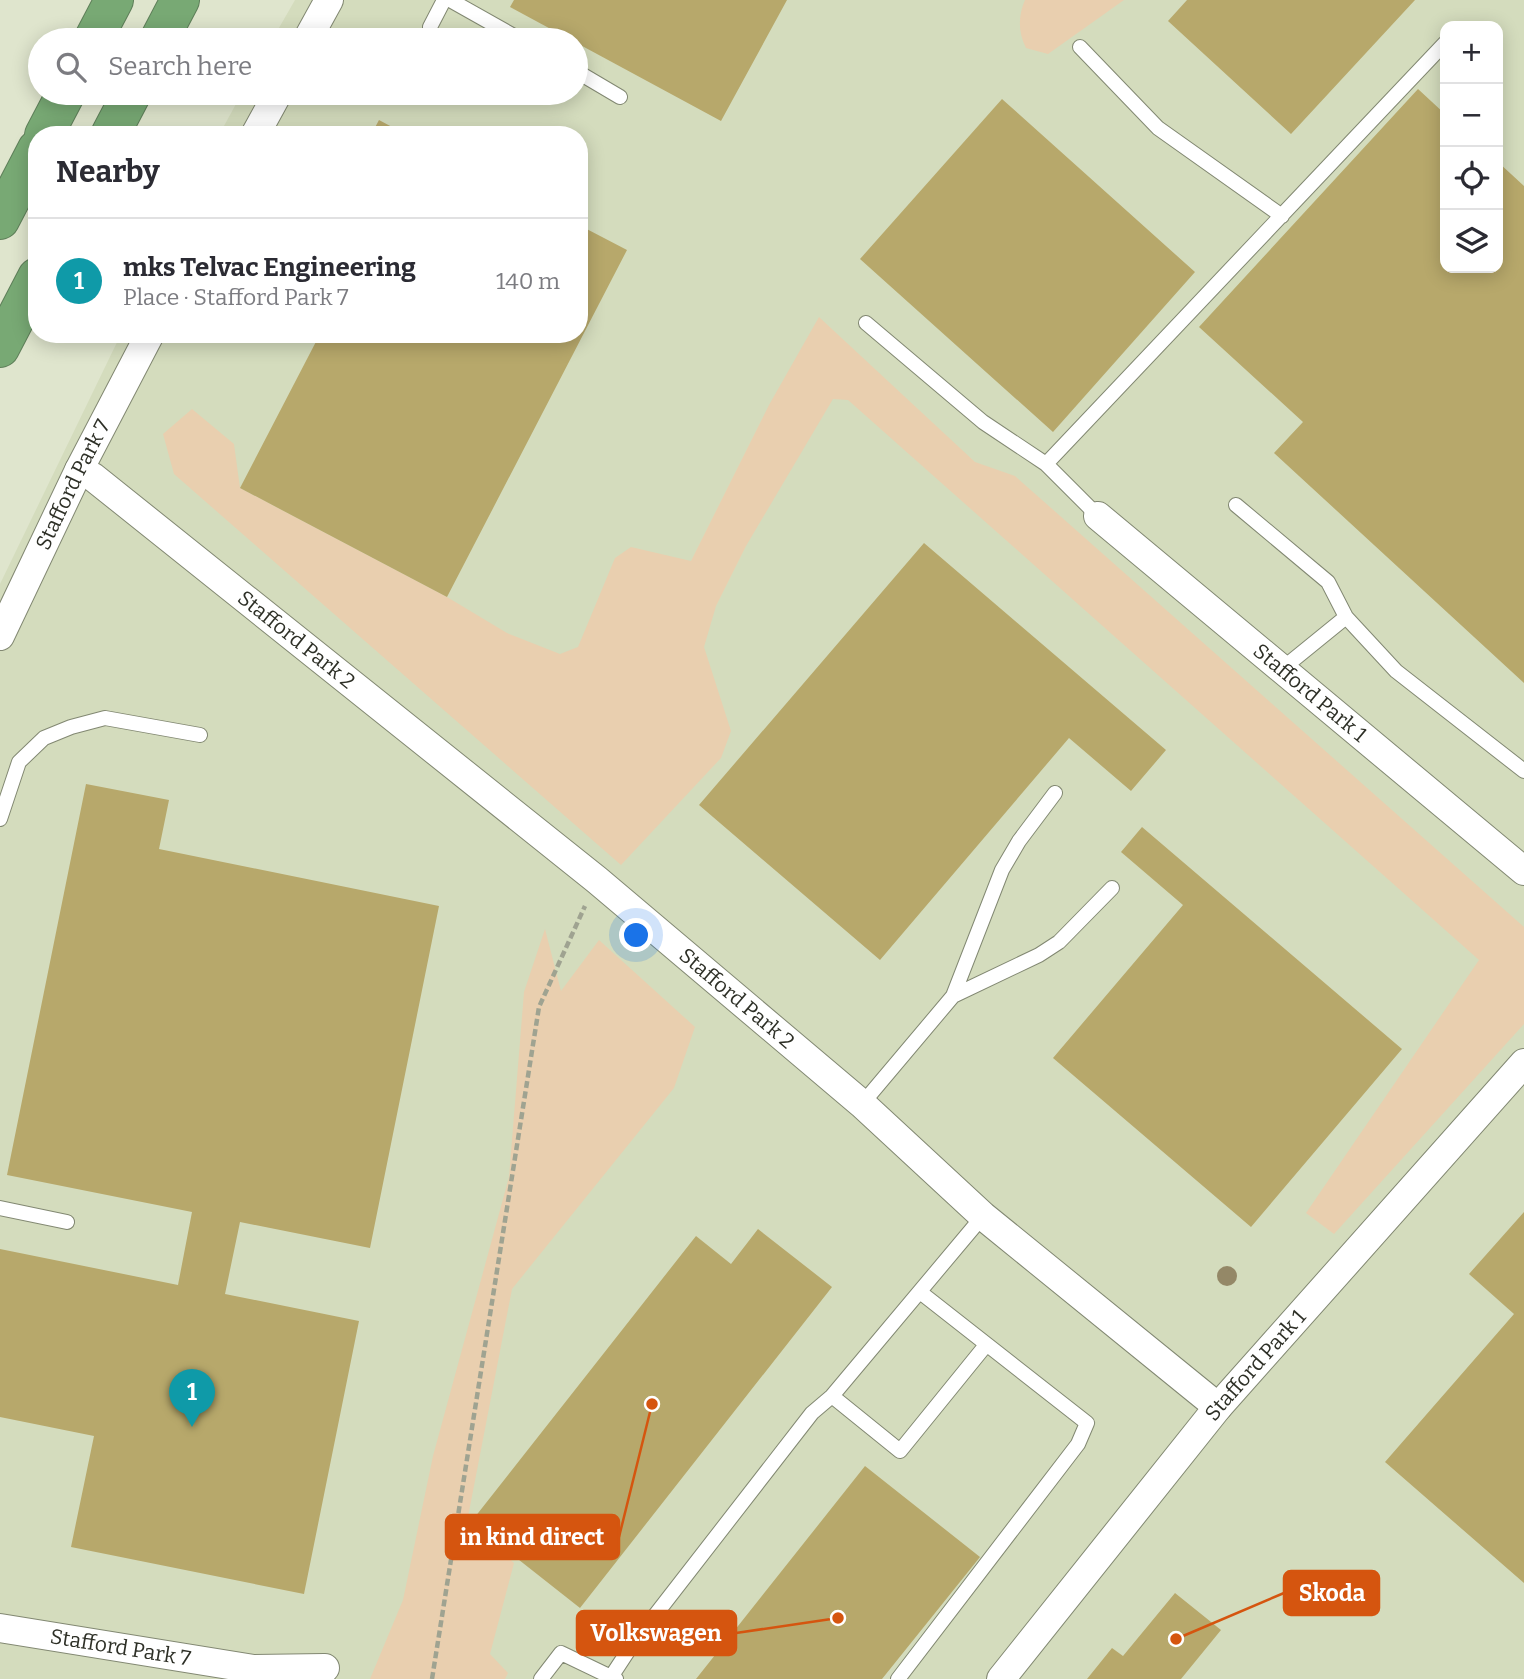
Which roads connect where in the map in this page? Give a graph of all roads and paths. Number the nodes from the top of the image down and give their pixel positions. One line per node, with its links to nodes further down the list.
1 (114, 0): 7 (highway)
2 (180, 0): 8 (highway)
3 (329, 0): 9 (street)
4 (444, 0): 6 (lane)
5 (450, 0): 10 (lane)
6 (430, 27)
7 (99, 28)
8 (165, 28)
9 (314, 28)
10 (500, 28)
11 (1080, 47): 22 (lane)
12 (1440, 48): 22 (lane)
13 (588, 78): 14 (lane)
14 (620, 97)
15 (60, 105): 18 (highway)
16 (126, 105): 19 (highway)
17 (271, 105): 20 (street)
18 (49, 126)
19 (115, 126)
20 (260, 126)
21 (28, 166): 23 (highway)
22 (1282, 216): 28 (lane)
23 (0, 220)
24 (28, 294): 27 (highway)
25 (866, 323): 28 (lane)
26 (145, 343): 29 (street, Stafford Park 7)
27 (0, 348)
28 (1046, 464): 31 (lane)
29 (79, 470): 33 (street, Stafford Park 7); 40 (street, Stafford Park 2)
30 (1236, 505): 32 (lane)
31 (1098, 516): 34 (street, Stafford Park 1)
32 (1346, 617): 34 (lane); 36 (lane)
33 (0, 636)
34 (1282, 670): 39 (street, Stafford Park 1)
35 (200, 736): 38 (lane)
36 (1524, 771)
37 (1055, 793): 42 (lane)
38 (0, 819)
39 (1524, 871)
40 (597, 880): 44 (street, Stafford Park 2); 55 (path)
41 (1112, 888): 42 (lane)
42 (954, 996): 44 (lane)
43 (1524, 1063): 51 (street, Stafford Park 1)
44 (862, 1104): 46 (street, Stafford Park 2)
45 (0, 1208): 47 (lane)
46 (983, 1216): 48 (lane); 51 (street, Stafford Park 2)
47 (67, 1222)
48 (920, 1292): 49 (lane); 50 (lane)
49 (986, 1345): 50 (lane); 57 (lane)
50 (832, 1396): 54 (lane)
51 (1218, 1407): 58 (street, Stafford Park 1)
52 (0, 1628): 53 (street, Stafford Park 7)
53 (325, 1668)
54 (614, 1678): 56 (lane)
55 (432, 1679)
56 (541, 1679)
57 (898, 1679)
58 (1001, 1679)

